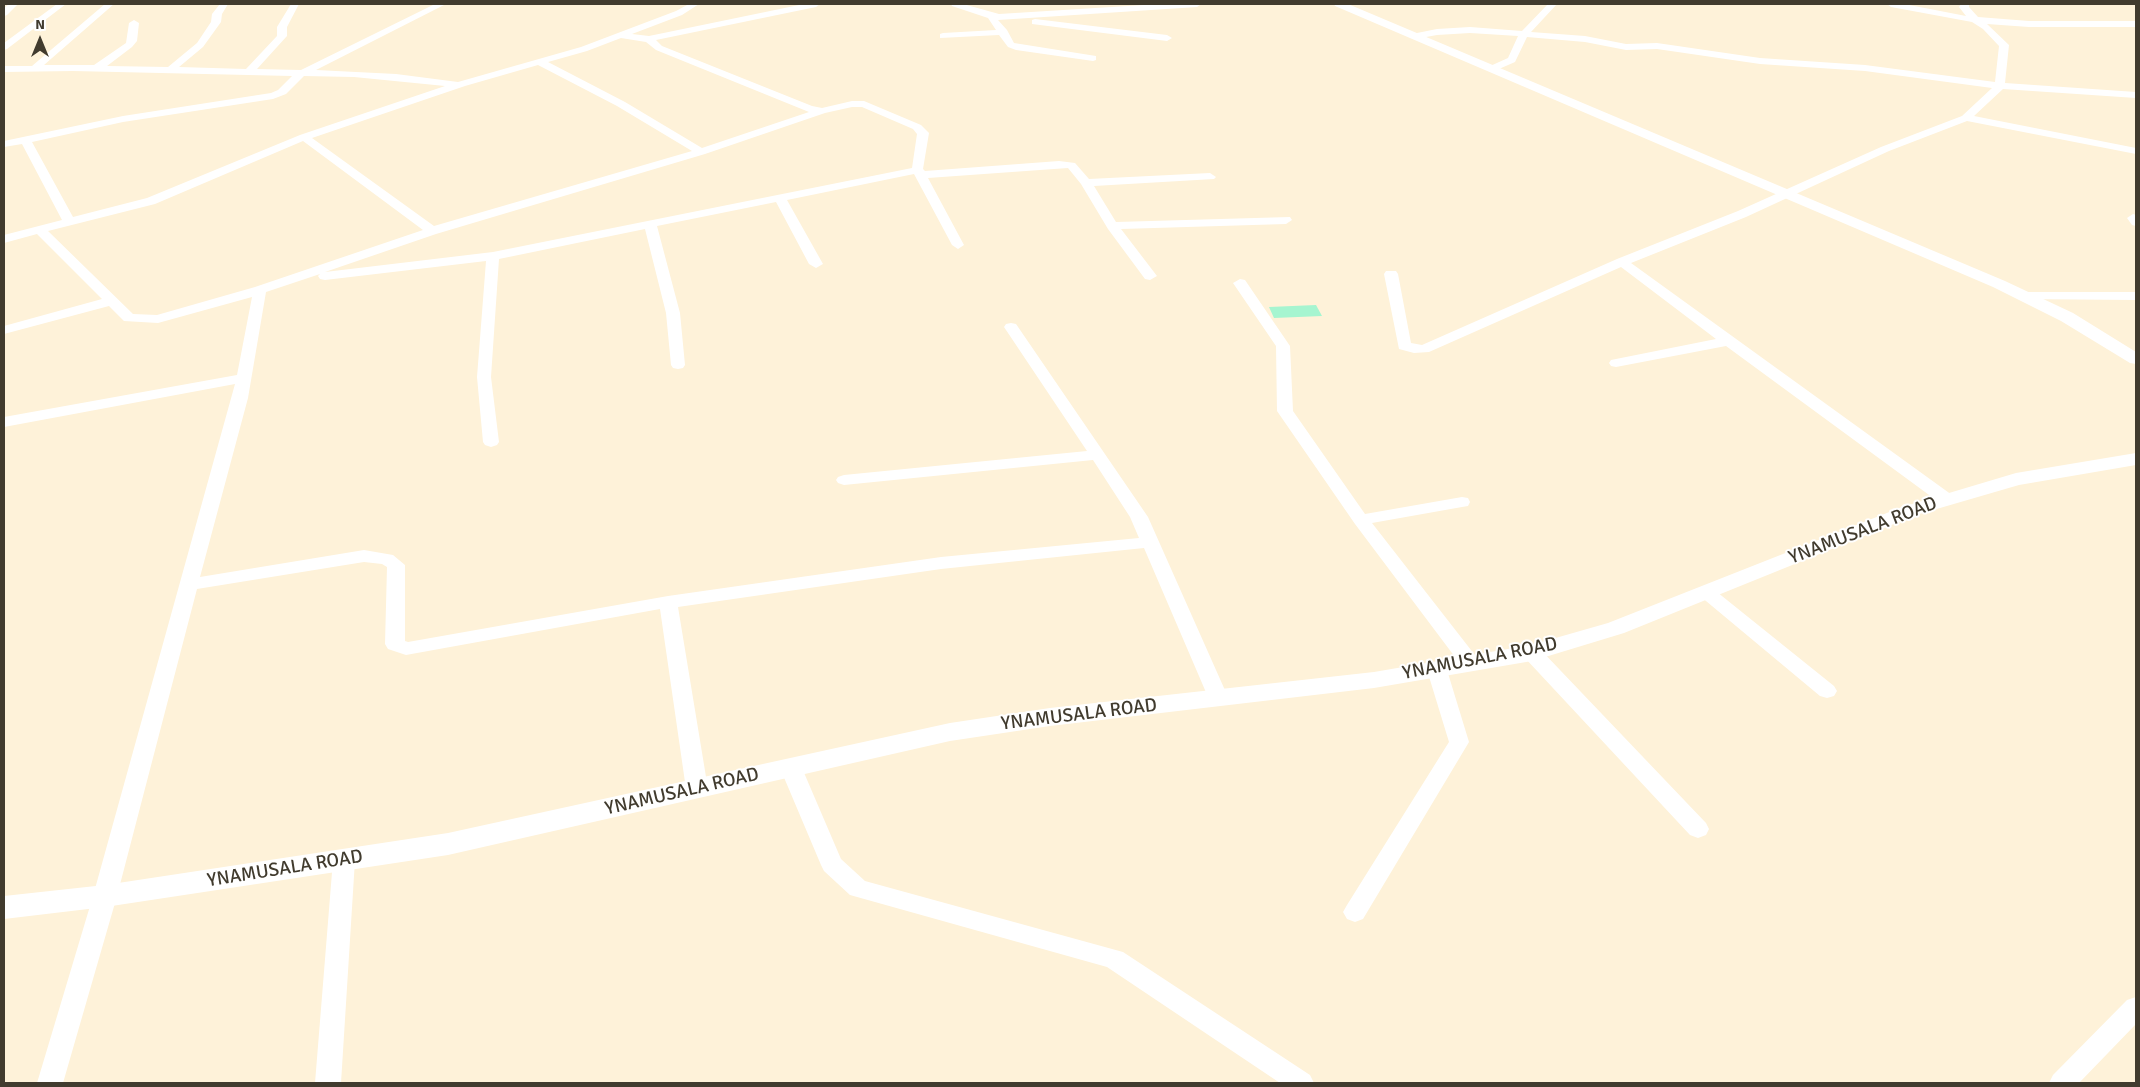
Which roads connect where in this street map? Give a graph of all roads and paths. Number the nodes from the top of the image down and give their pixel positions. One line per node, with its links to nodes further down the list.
1 (14, 4): 17 (street)
2 (62, 4): 29 (street)
3 (110, 4): 32 (street)
4 (224, 4): 36 (street)
5 (296, 4): 37 (street)
6 (442, 4): 38 (street)
7 (695, 4): 24 (street)
8 (816, 4): 28 (street)
9 (955, 4): 18 (street)
10 (1061, 4): 16 (street)
11 (1197, 4): 16 (street)
12 (1339, 4): 26 (main road)
13 (1553, 4): 23 (street)
14 (1891, 4): 19 (street)
15 (1965, 4): 19 (street)
16 (1068, 12): 18 (street)
17 (4, 13)
18 (995, 16): 22 (street); 27 (street)
19 (1975, 20): 21 (street); 41 (street)
20 (134, 23): 34 (street)
21 (2136, 24)
22 (1004, 32): 25 (street); 30 (street)
23 (1524, 34): 26 (street); 35 (street); 41 (street)
24 (620, 35): 28 (street); 31 (street)
25 (942, 36)
26 (1415, 36): 35 (main road)
27 (1168, 38)
28 (648, 39): 43 (street)
29 (4, 47)
30 (1093, 58)
31 (538, 61): 40 (street); 48 (street)
32 (36, 68): 33 (street); 34 (street)
33 (7, 69): 39 (street)
34 (96, 69): 36 (street)
35 (1492, 69): 53 (main road)
36 (169, 71): 37 (street)
37 (247, 73): 38 (street)
38 (298, 74): 40 (street); 46 (street)
39 (4, 80)
40 (461, 84): 45 (street)
41 (2000, 86): 42 (street); 44 (street)
42 (2136, 95)
43 (822, 112): 48 (street); 50 (street)
44 (1966, 118): 49 (street); 53 (street)
45 (304, 137): 56 (street); 60 (street)
46 (25, 140): 47 (street); 56 (street)
47 (4, 144)
48 (701, 152): 60 (street)
49 (2136, 152)
50 (920, 172): 52 (street); 54 (street); 62 (street)
51 (1210, 177): 52 (street)
52 (1086, 183): 58 (street)
53 (1787, 194): 64 (street); 71 (main road)
54 (779, 197): 57 (street); 65 (street)
55 (1286, 220): 58 (street)
56 (69, 222): 59 (street)
57 (650, 224): 63 (street); 79 (street)
58 (1112, 226): 67 (street)
59 (39, 229): 61 (street); 73 (street)
60 (432, 231): 68 (street)
61 (4, 239)
62 (958, 245)
63 (493, 256): 68 (street); 82 (street)
64 (1622, 262): 66 (street); 76 (street)
65 (816, 264)
66 (1391, 274)
67 (1150, 276)
68 (292, 280): 70 (street)
69 (1240, 283): 88 (street)
70 (260, 290): 73 (street); 80 (street)
71 (2023, 296): 72 (street); 77 (main road)
72 (2136, 296)
73 (112, 301): 75 (street)
74 (1011, 327): 83 (street)
75 (4, 330)
76 (1728, 341): 78 (street); 86 (street)
77 (2136, 359)
78 (1616, 363)
79 (678, 365)
80 (244, 378): 81 (street); 90 (street)
81 (4, 422)
82 (491, 442)
83 (1097, 455): 85 (street); 89 (street)
84 (2136, 459): 86 (main road, YNAMUSALA ROAD)
85 (844, 480)
86 (1946, 499): 91 (main road, YNAMUSALA ROAD)
87 (1462, 502): 88 (street)
88 (1361, 520): 94 (street)
89 (1149, 542): 92 (street); 97 (street)
90 (189, 585): 92 (street); 102 (street)
91 (1706, 592): 93 (main road, YNAMUSALA ROAD); 96 (street)
92 (668, 602): 99 (street)
93 (1532, 652): 94 (main road, YNAMUSALA ROAD); 100 (street)
94 (1471, 664): 95 (main road, YNAMUSALA ROAD)
95 (1437, 670): 97 (main road, YNAMUSALA ROAD); 104 (street)
96 (1827, 691)
97 (1218, 697): 98 (main road, YNAMUSALA ROAD)
98 (791, 768): 99 (main road, YNAMUSALA ROAD); 108 (street)
99 (697, 788): 101 (main road, YNAMUSALA ROAD)
100 (1698, 829)
101 (344, 860): 102 (main road, YNAMUSALA ROAD); 107 (street)
102 (105, 896): 103 (main road, YNAMUSALA ROAD); 106 (street)
103 (4, 908)
104 (1355, 912)
105 (2136, 1008): 109 (street)
106 (50, 1083)
107 (328, 1083)
108 (1301, 1083)
109 (2062, 1083)

